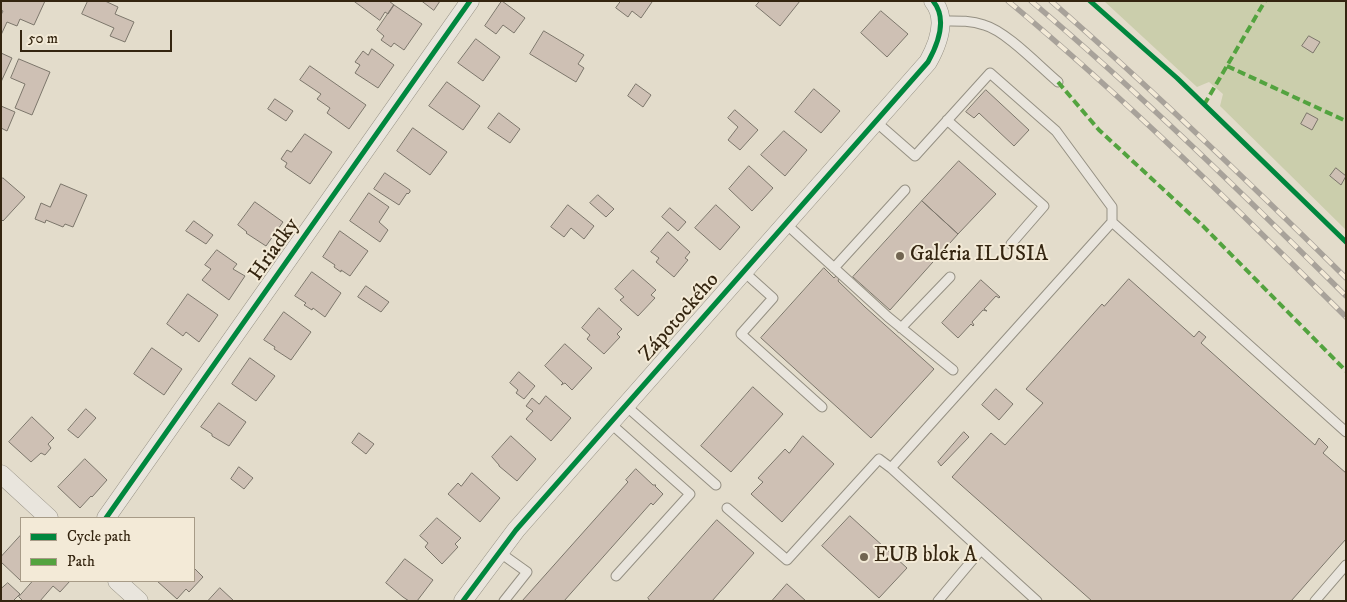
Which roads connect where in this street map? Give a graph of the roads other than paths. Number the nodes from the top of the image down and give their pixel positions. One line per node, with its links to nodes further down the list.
1 (470, 1): 25 (street, Hriadky)
2 (933, 1): 3 (street)
3 (940, 21): 4 (lane); 6 (street, Zápotockého)
4 (1058, 82)
5 (947, 120): 6 (lane); 8 (lane); 10 (lane)
6 (876, 121): 9 (street, Zápotockého)
7 (905, 190): 11 (lane)
8 (1112, 222): 19 (lane); 20 (lane)
9 (785, 223): 11 (lane); 12 (street, Zápotockého)
10 (1011, 244)
11 (834, 268): 14 (lane)
12 (743, 271): 16 (street, Zápotockého); 17 (lane)
13 (950, 277): 14 (lane)
14 (901, 328): 15 (lane)
15 (953, 370)
16 (625, 405): 18 (street, Zápotockého); 22 (lane)
17 (822, 406)
18 (610, 422): 27 (street, Zápotockého); 29 (lane)
19 (1346, 432)
20 (891, 468): 23 (lane); 26 (lane)
21 (1, 474): 24 (street)
22 (716, 485)
23 (727, 508)
24 (48, 517)
25 (107, 517)
26 (980, 551): 34 (lane); 35 (lane)
27 (499, 552): 32 (street, Zápotockého); 33 (lane)
28 (1346, 565): 36 (lane)
29 (616, 576)
30 (118, 582): 31 (street)
31 (139, 601)
32 (463, 601)
33 (504, 601)
34 (938, 601)
35 (1036, 601)
36 (1314, 601)

